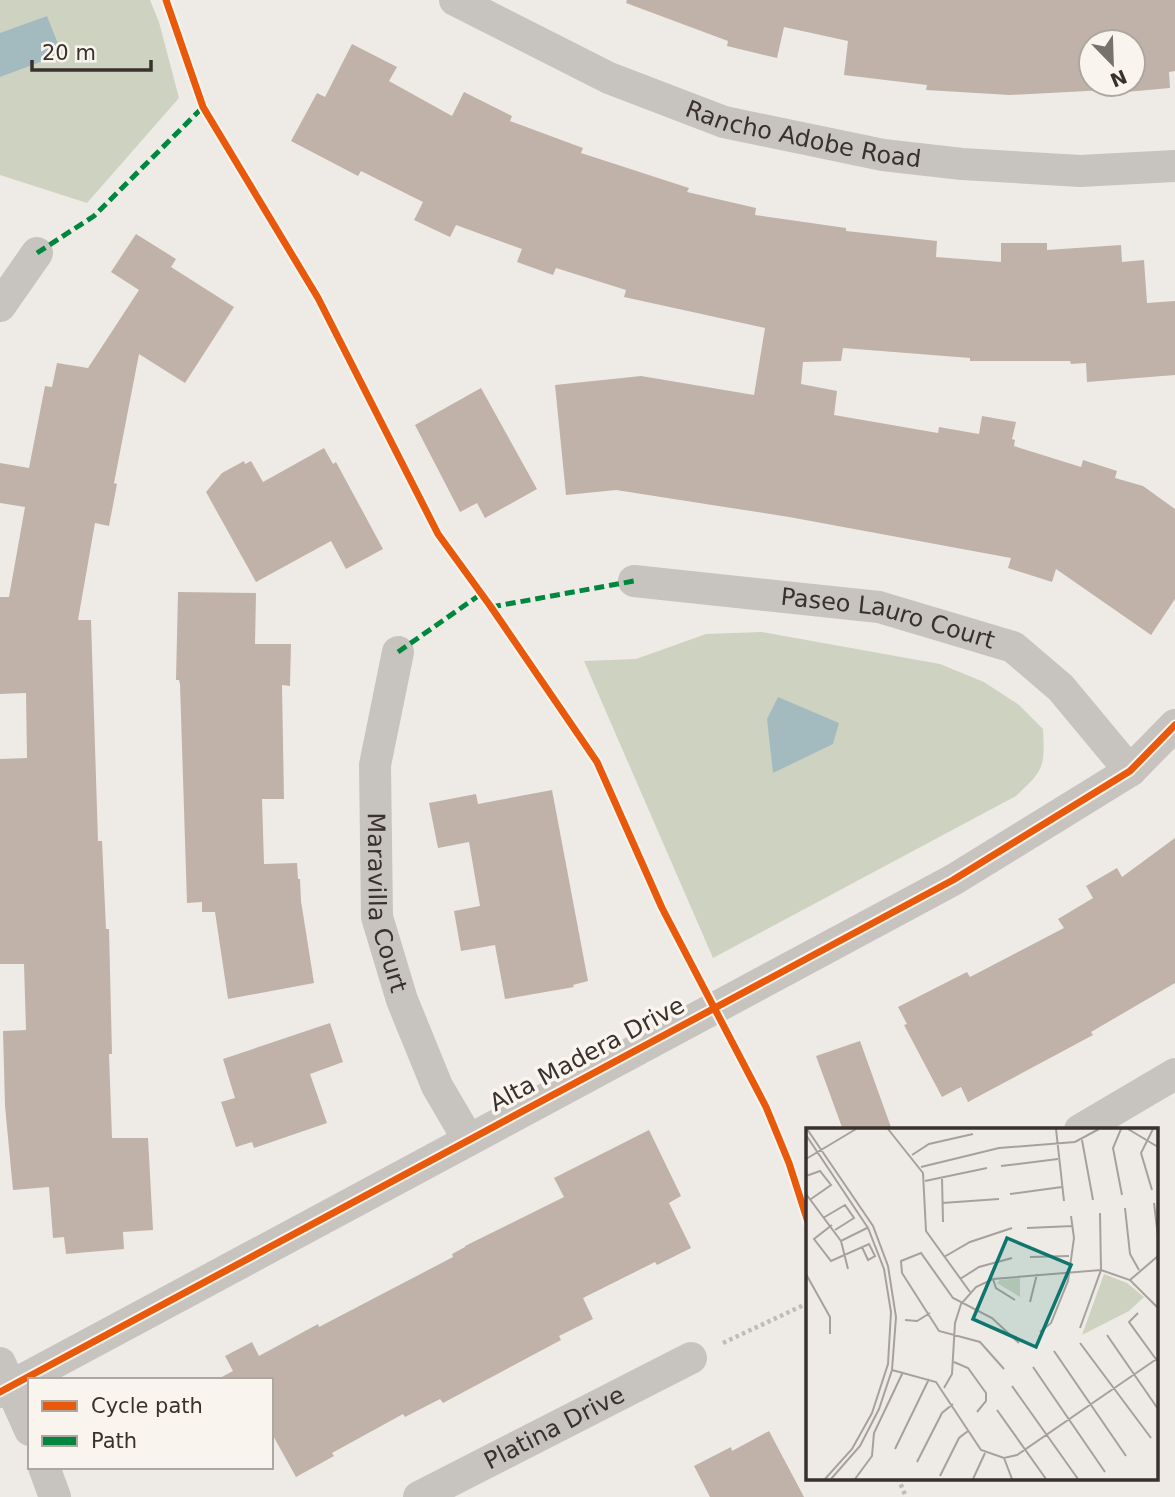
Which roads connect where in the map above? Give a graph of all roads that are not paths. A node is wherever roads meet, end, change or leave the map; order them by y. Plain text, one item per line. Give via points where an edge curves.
1 (455, 0) edge
2 (1175, 166) edge
3 (37, 253) dead end
4 (0, 306) edge
5 (634, 581) dead end
6 (398, 652) dead end
7 (1175, 725) edge
8 (1130, 772) junction
9 (1175, 1074) edge
10 (1082, 1128) edge
11 (468, 1139) junction
12 (691, 1358) road end
13 (4, 1381) edge
14 (28, 1426) edge
15 (45, 1469) edge
16 (55, 1497) edge
17 (419, 1497) edge

1 - 2 street, Rancho Adobe Road via 609,78 724,122 883,155 962,164 1080,171
3 - 4 street
5 - 8 street, Paseo Lauro Court via 879,607 1013,647 1061,688
6 - 11 street, Maravilla Court via 375,765 377,917 402,1000 437,1086
7 - 8 street, Alta Madera Drive
8 - 11 street, Alta Madera Drive via 953,880
9 - 10 street
11 - 13 street, Alta Madera Drive
12 - 17 street, Platina Drive
13 - 14 street
15 - 16 street

